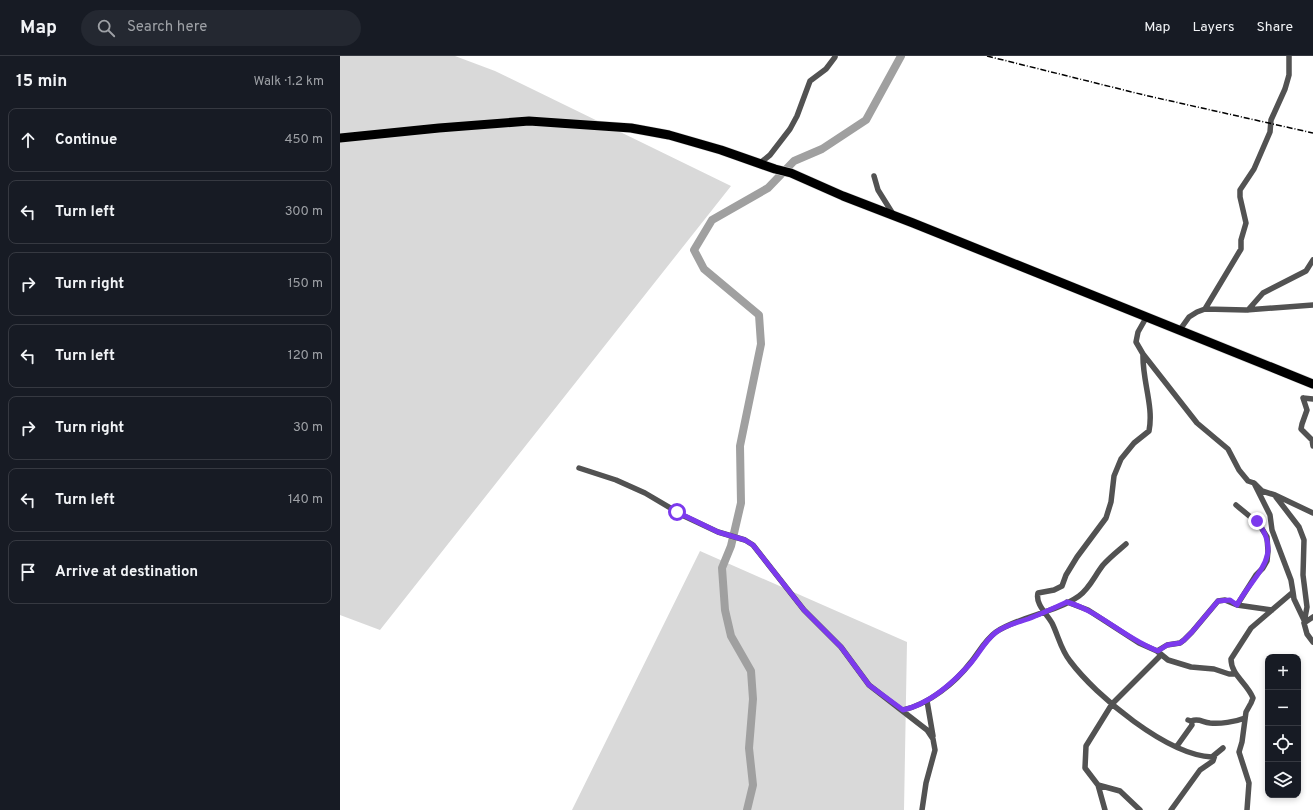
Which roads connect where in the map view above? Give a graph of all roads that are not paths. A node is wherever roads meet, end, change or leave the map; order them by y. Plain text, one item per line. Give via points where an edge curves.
1 (835, 56) edge
2 (1289, 56) edge
3 (340, 138) edge
4 (759, 164) junction
5 (874, 176) dead end
6 (898, 217) junction
7 (1313, 260) edge
8 (1313, 305) edge
9 (1205, 309) junction
10 (1248, 310) junction
11 (1146, 318) junction
12 (1179, 331) junction
13 (1144, 354) junction
14 (1313, 384) edge
15 (1313, 399) edge
16 (1313, 446) edge
17 (579, 468) dead end
18 (1254, 483) junction
19 (1275, 495) junction
20 (1236, 505) dead end
21 (1313, 513) edge
22 (1126, 544) dead end
23 (1293, 592) junction
24 (1067, 602) junction
25 (1237, 605) junction
26 (1272, 610) junction
27 (1045, 612) junction
28 (1313, 617) edge
29 (1304, 621) junction
30 (1313, 642) edge
31 (1159, 653) junction
32 (1235, 674) junction
33 (927, 701) junction
34 (1112, 704) junction
35 (903, 710) junction
36 (1245, 718) junction
37 (933, 739) junction
38 (1177, 746) junction
39 (1223, 748) dead end
40 (1215, 755) junction
41 (1098, 785) junction
42 (922, 810) edge
43 (1105, 810) edge
44 (1140, 810) edge
45 (1171, 810) edge
46 (1247, 810) edge

1 - 4 street via 826,69 810,81 790,129 770,156
2 - 9 street via 1289,75 1271,120 1270,132 1254,169 1240,190 1246,223 1241,249
3 - 4 highway via 529,121 630,128 693,142
4 - 6 highway via 791,173
5 - 6 street via 885,203
6 - 11 highway
7 - 10 street via 1306,270 1263,293
8 - 10 street
9 - 10 street
9 - 12 street via 1189,317
11 - 12 highway
11 - 13 street via 1136,338
12 - 14 highway
13 - 18 street via 1197,423 1228,449 1239,470 1248,481
13 - 27 street via 1142,368 1150,418 1149,431 1121,459 1114,476 1112,498 1106,518 1066,574 1062,586 1037,595
15 - 16 street via 1303,398 1307,410 1301,427 1312,440
17 - 35 street via 616,480 645,493 684,516 753,545 804,610 841,647 869,685
18 - 19 street via 1262,491
18 - 23 street via 1270,515 1272,530
19 - 21 street
19 - 29 street via 1299,527 1304,540 1303,575 1307,607
20 - 25 street via 1259,524 1267,537 1268,551 1263,568
22 - 24 street via 1104,564 1081,595
23 - 26 street
23 - 29 street
24 - 27 street
24 - 31 street via 1088,610
25 - 26 street
25 - 31 street via 1230,600 1218,601 1184,640 1167,645
26 - 32 street via 1251,628 1236,649 1231,659
27 - 33 street via 1010,624 995,633 970,664
27 - 34 street via 1070,662
28 - 29 street
29 - 30 street via 1307,634
31 - 32 street via 1168,660 1191,668 1214,669
31 - 34 street
32 - 36 street via 1253,698
33 - 35 street
33 - 37 street
34 - 38 street via 1143,730
34 - 41 street via 1086,746 1085,768
35 - 37 street via 927,730
36 - 38 street via 1232,722 1209,723 1197,719 1189,720 1192,727
36 - 46 street via 1238,754 1249,783
37 - 42 street via 935,750
38 - 40 street via 1210,757
39 - 40 street
40 - 45 street via 1214,762 1200,770
41 - 43 street
41 - 44 street via 1120,791

